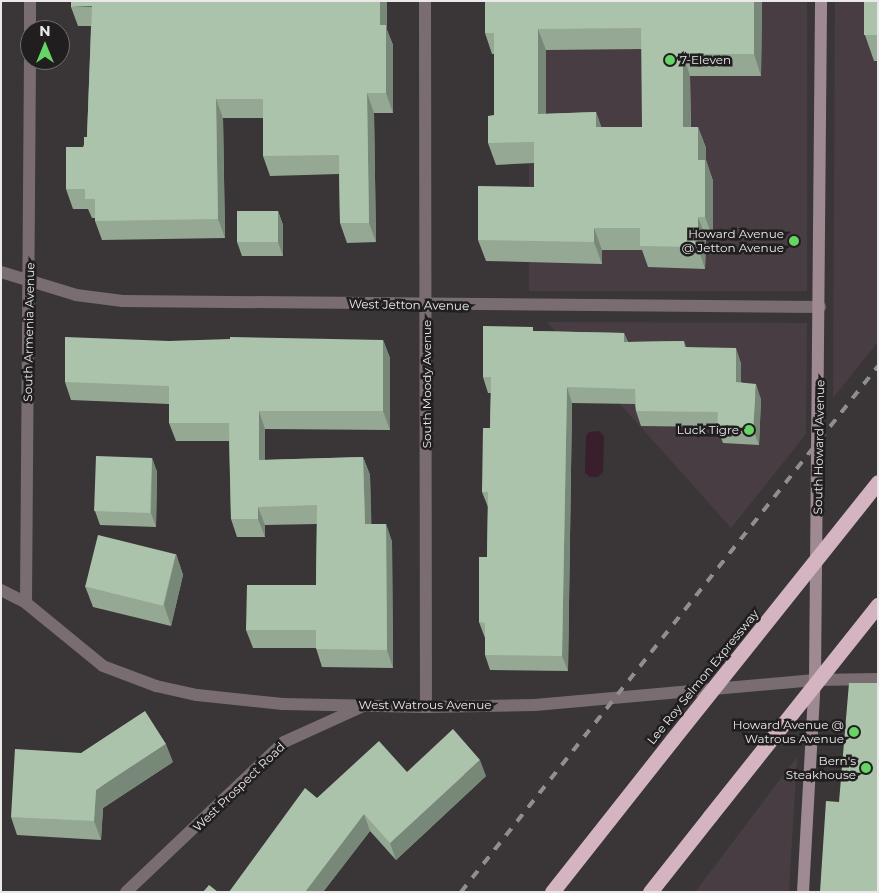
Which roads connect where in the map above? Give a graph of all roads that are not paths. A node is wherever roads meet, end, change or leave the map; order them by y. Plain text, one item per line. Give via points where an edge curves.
1 (30, 1) edge
2 (425, 1) edge
3 (821, 1) edge
4 (30, 20) edge
5 (30, 70) edge
6 (1, 272) edge
7 (29, 281) junction
8 (428, 306) junction
9 (820, 308) junction
10 (878, 482) edge
11 (1, 590) edge
12 (26, 603) junction
13 (878, 605) edge
14 (878, 679) edge
15 (815, 680) junction
16 (365, 705) junction
17 (426, 707) junction
18 (126, 892) edge
19 (552, 892) edge
20 (650, 892) edge
21 (803, 892) edge

1 - 4 street
2 - 8 street, South Moody Avenue
3 - 9 main road, South Howard Avenue
5 - 7 street, South Armenia Avenue
6 - 7 street, West Jetton Avenue
7 - 8 street, West Jetton Avenue via 76,295 123,301
7 - 12 street, South Armenia Avenue
8 - 9 street, West Jetton Avenue
8 - 17 street, South Moody Avenue
9 - 15 main road, South Howard Avenue
10 - 19 highway, Lee Roy Selmon Expressway, bridge
11 - 12 street, West Watrous Avenue
12 - 16 street, West Watrous Avenue via 103,666 156,686 197,695 283,704
13 - 20 highway, bridge
14 - 15 street, West Watrous Avenue
15 - 17 street, West Watrous Avenue via 536,705
15 - 21 main road, South Howard Avenue
16 - 17 street, West Watrous Avenue
16 - 18 street, West Prospect Road via 284,742

